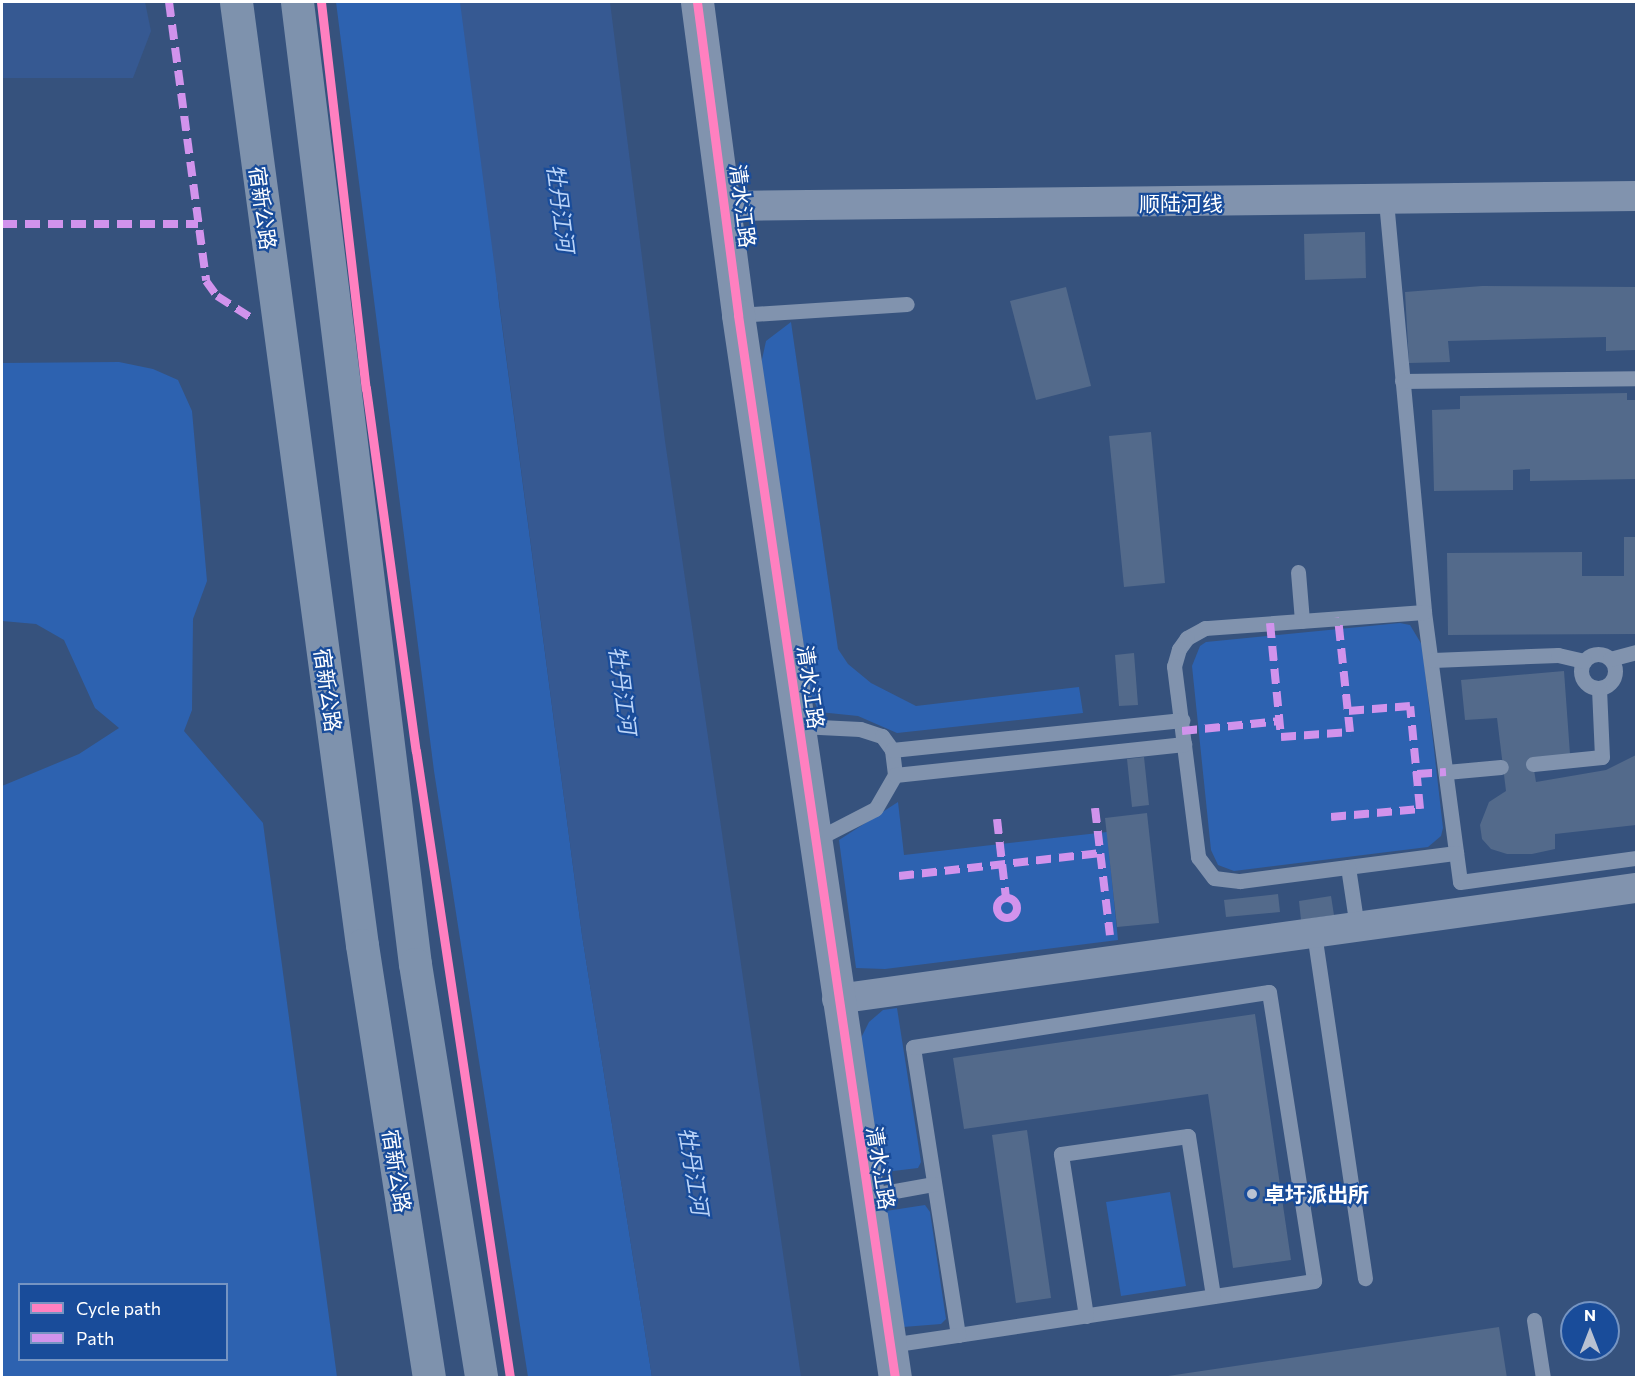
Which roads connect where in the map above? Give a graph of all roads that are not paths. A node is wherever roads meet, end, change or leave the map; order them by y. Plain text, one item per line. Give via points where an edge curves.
1 (236, 2) edge
2 (297, 2) edge
3 (697, 2) edge
4 (1636, 196) edge
5 (1386, 201) junction
6 (724, 206) junction
7 (907, 304) dead end
8 (738, 315) junction
9 (1636, 378) edge
10 (1402, 381) junction
11 (1298, 573) dead end
12 (1424, 612) junction
13 (1302, 621) junction
14 (1636, 652) edge
15 (1610, 659) junction
16 (1433, 660) junction
17 (1584, 661) junction
18 (1599, 688) junction
19 (1182, 720) junction
20 (799, 726) junction
21 (1185, 744) junction
22 (892, 750) junction
23 (1533, 764) dead end
24 (1502, 767) dead end
25 (1446, 772) junction
26 (895, 776) junction
27 (815, 840) junction
28 (1456, 853) junction
29 (1636, 858) edge
30 (1348, 867) junction
31 (1636, 888) edge
32 (1357, 927) junction
33 (1314, 933) junction
34 (837, 999) junction
35 (934, 1184) junction
36 (867, 1196) junction
37 (1365, 1278) dead end
38 (1213, 1296) junction
39 (1086, 1316) junction
40 (1534, 1320) dead end
41 (958, 1335) junction
42 (890, 1345) junction
43 (429, 1377) edge
44 (481, 1377) edge
45 (895, 1377) edge
46 (1543, 1377) edge

1 - 43 highway, 宿新公路 via 362,945
2 - 44 highway via 415,964
3 - 6 street, 清水江路
4 - 5 street, 顺陆河线
5 - 6 street, 顺陆河线
5 - 10 lane
6 - 8 street, 清水江路
7 - 8 lane
8 - 20 street, 清水江路
9 - 10 lane
10 - 12 lane
11 - 13 lane
12 - 13 lane
12 - 16 lane
13 - 19 lane via 1205,628 1187,638 1174,666
14 - 15 lane
15 - 17 lane via 1596,654
15 - 18 lane via 1615,674 1609,684
16 - 17 lane via 1558,655
16 - 25 lane
17 - 18 lane via 1581,677 1588,685
18 - 23 lane via 1602,757
19 - 21 lane
19 - 22 lane
20 - 22 lane via 860,729 882,736
20 - 27 street, 清水江路
21 - 26 lane
21 - 30 lane via 1198,857 1214,878 1240,881
22 - 26 lane
24 - 25 lane
25 - 28 lane
26 - 27 lane via 874,809
27 - 34 street, 清水江路
28 - 29 lane via 1460,882
28 - 30 lane
30 - 32 lane
31 - 32 street
32 - 33 street
33 - 34 street
33 - 37 lane
34 - 36 street, 清水江路
35 - 36 lane
35 - 38 lane via 913,1047 1269,992 1314,1281
35 - 41 lane
36 - 42 street, 清水江路
38 - 39 lane
38 - 39 lane via 1188,1136 1061,1154
39 - 41 lane
40 - 46 lane
41 - 42 lane
42 - 45 street, 清水江路

